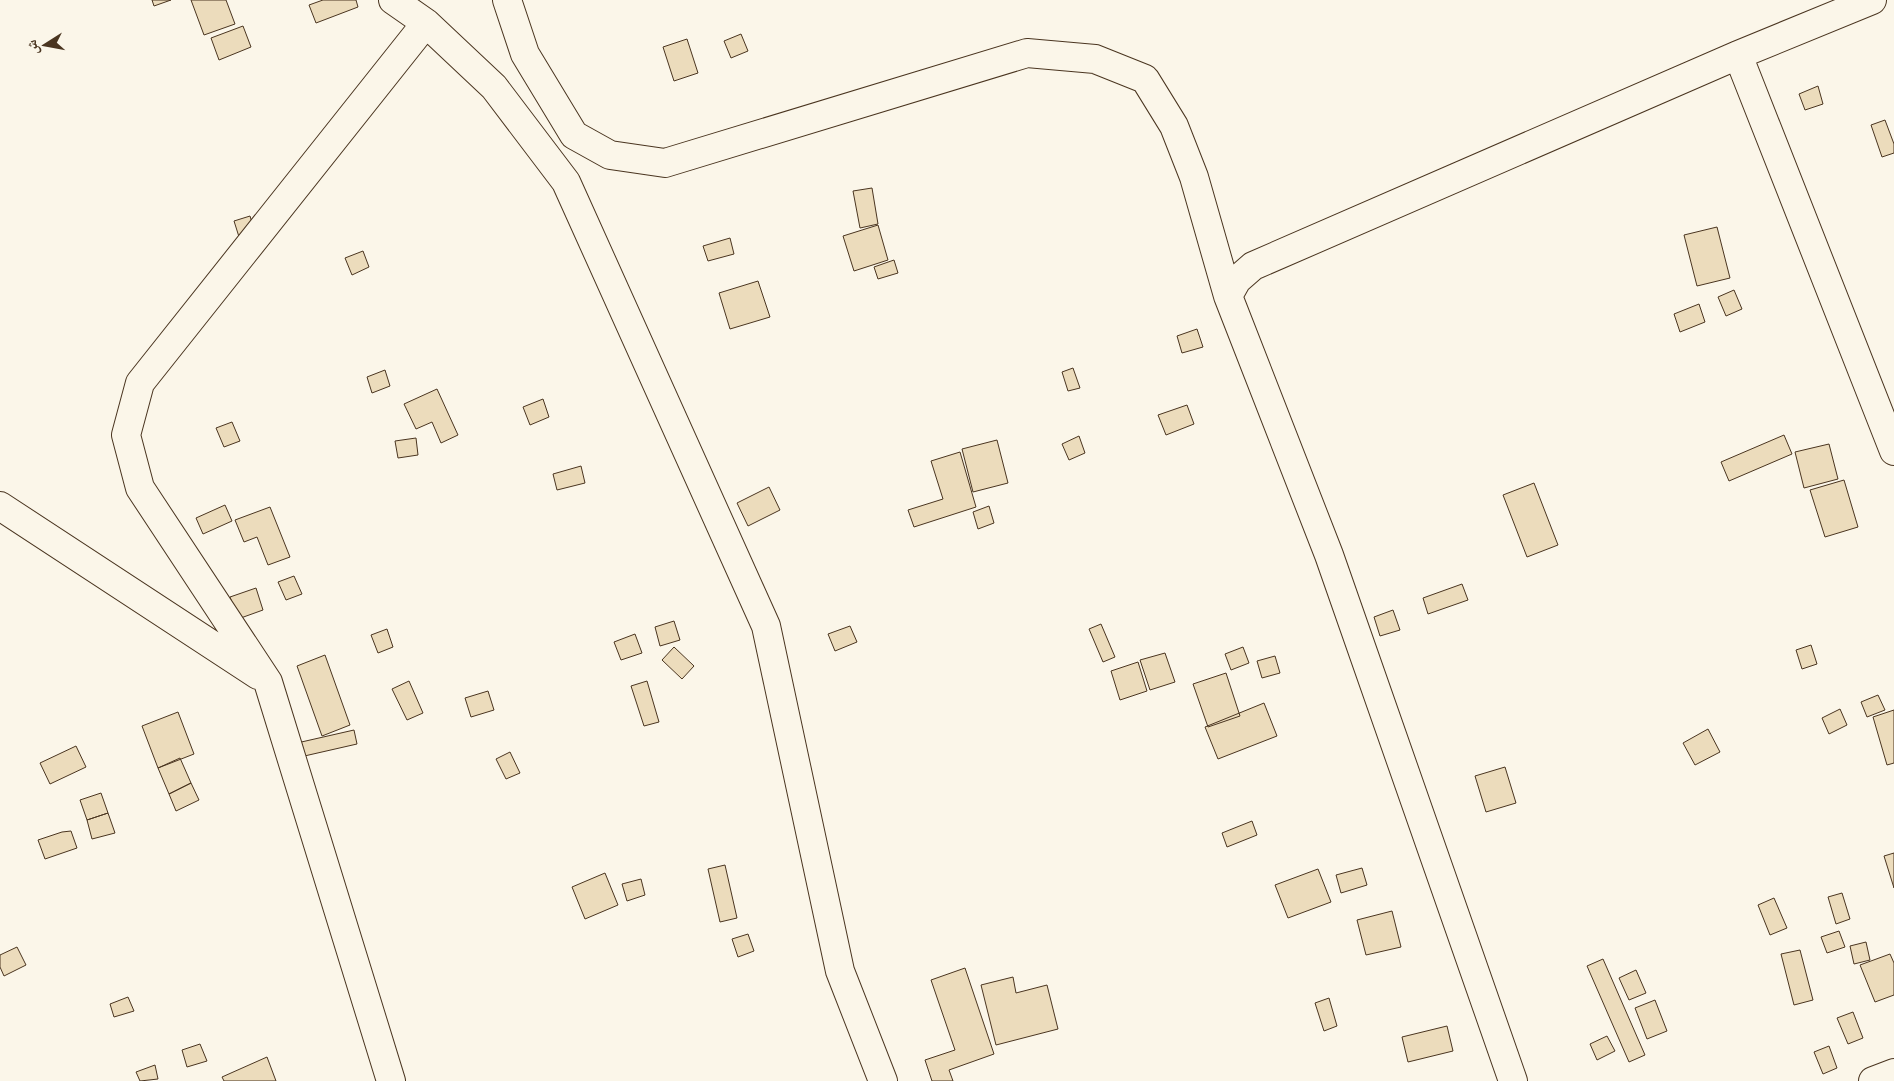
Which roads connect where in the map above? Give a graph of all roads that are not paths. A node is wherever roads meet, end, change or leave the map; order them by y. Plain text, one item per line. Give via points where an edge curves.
1 (393, 0) edge
2 (507, 0) edge
3 (1872, 0) edge
4 (426, 23) junction
5 (1738, 55) junction
6 (1228, 296) junction
7 (1894, 451) edge
8 (0, 506) edge
9 (268, 682) junction
10 (1894, 1073) edge
11 (391, 1081) edge
12 (883, 1081) edge
13 (1513, 1081) edge
14 (1873, 1081) edge

1 - 4 street
2 - 6 street via 525,54 574,135 610,155 665,163 1026,53 1095,59 1145,79 1174,126 1194,177
3 - 5 street
4 - 9 street via 140,383 126,435 140,488
4 - 12 street via 494,87 566,182 766,626 840,971
5 - 6 street via 1253,266 1237,280
5 - 7 street
6 - 13 street via 1329,555
8 - 9 street
9 - 11 street
10 - 14 street

